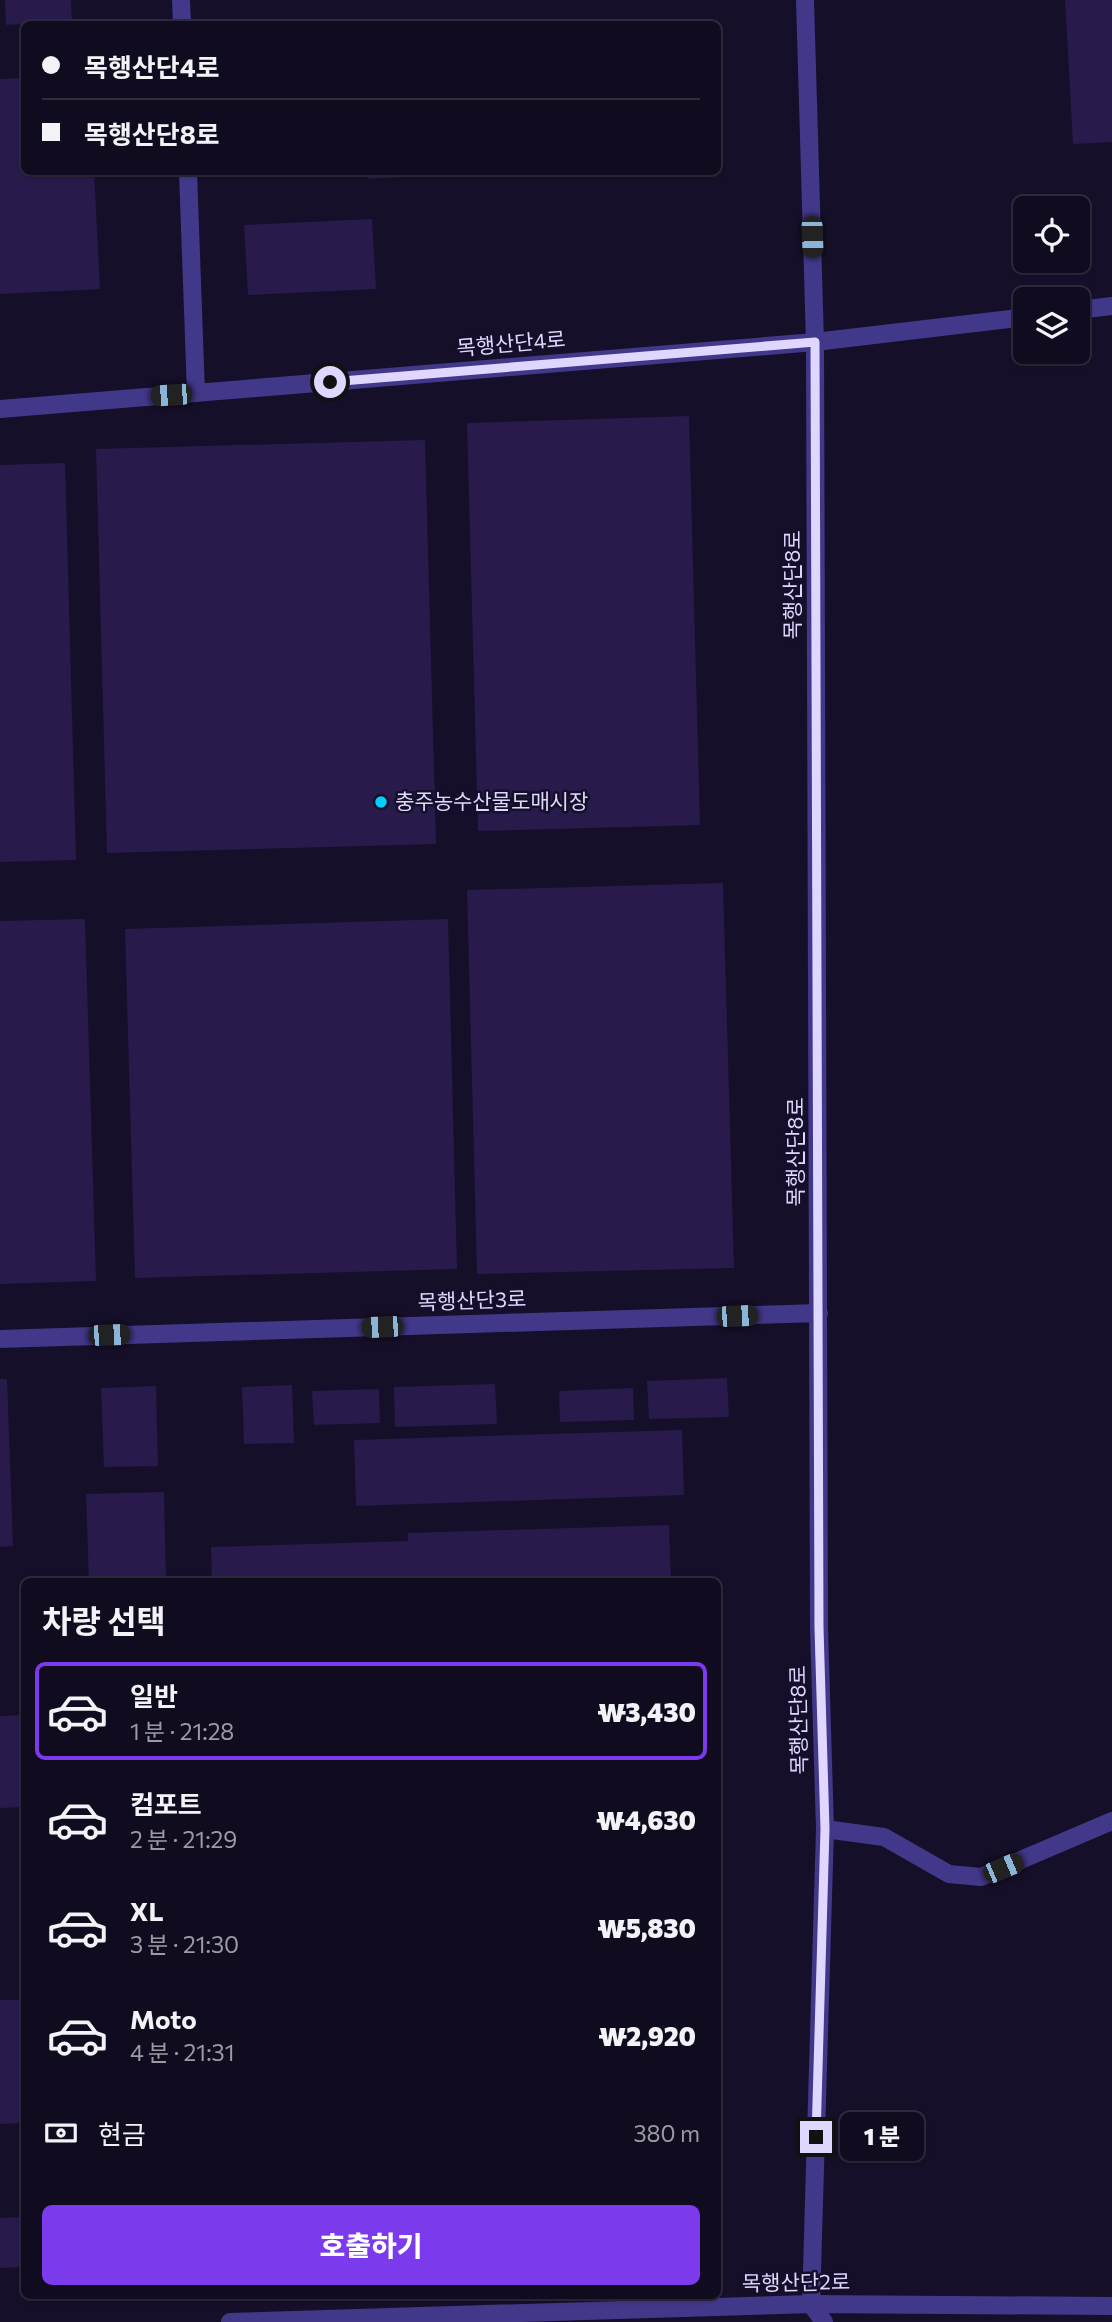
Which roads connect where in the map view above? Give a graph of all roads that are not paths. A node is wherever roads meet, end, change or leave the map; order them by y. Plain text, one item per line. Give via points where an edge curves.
1 (181, 0) edge
2 (805, 0) edge
3 (182, 21) edge
4 (188, 175) edge
5 (1112, 306) edge
6 (1090, 309) edge
7 (1013, 319) edge
8 (815, 342) junction
9 (196, 393) junction
10 (0, 409) edge
11 (819, 1314) junction
12 (0, 1339) edge
13 (1112, 1821) edge
14 (825, 1829) junction
15 (811, 2304) junction
16 (1112, 2306) edge
17 (230, 2322) edge
18 (824, 2322) edge

1 - 3 street
2 - 8 street, 목행산단8로
4 - 9 street
5 - 6 street
7 - 8 street, 목행산단4로
8 - 9 street, 목행산단4로
8 - 11 street, 목행산단8로
9 - 10 street, 목행산단4로
11 - 12 street, 목행산단3로
11 - 14 street, 목행산단8로 via 819,1628
13 - 14 street via 981,1877 949,1874 884,1837
14 - 15 street, 목행산단8로
15 - 16 street, 목행산단2로
15 - 17 street, 목행산단2로
15 - 18 street

